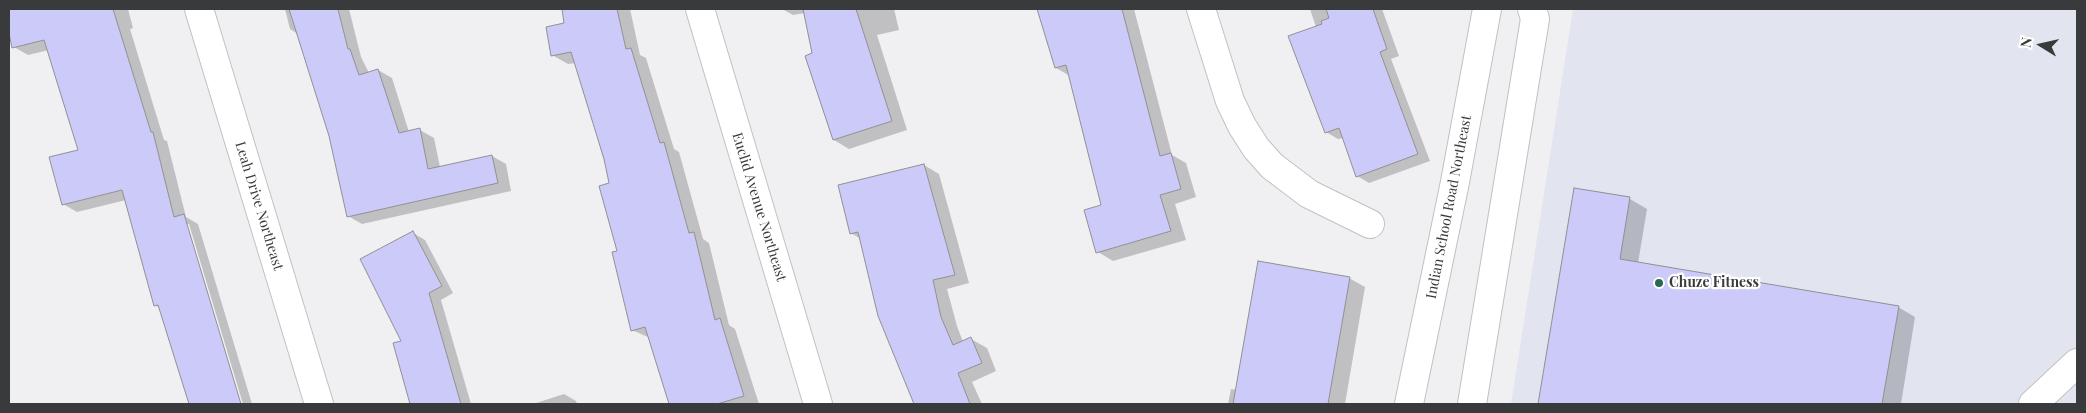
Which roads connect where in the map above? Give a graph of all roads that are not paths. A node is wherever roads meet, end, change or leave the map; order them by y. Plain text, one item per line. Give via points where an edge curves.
1 (199, 9) edge
2 (700, 9) edge
3 (1201, 9) edge
4 (1487, 9) edge
5 (1532, 9) edge
6 (1370, 224) dead end
7 (2077, 363) edge
8 (319, 404) edge
9 (818, 404) edge
10 (1409, 404) edge
11 (1472, 404) edge
12 (2033, 404) edge

1 - 8 street, Leah Drive Northeast
2 - 9 street, Euclid Avenue Northeast
3 - 6 street via 1230,101 1256,148 1272,166 1309,194
4 - 10 street, Indian School Road Northeast
5 - 11 street via 1535,19
7 - 12 street

